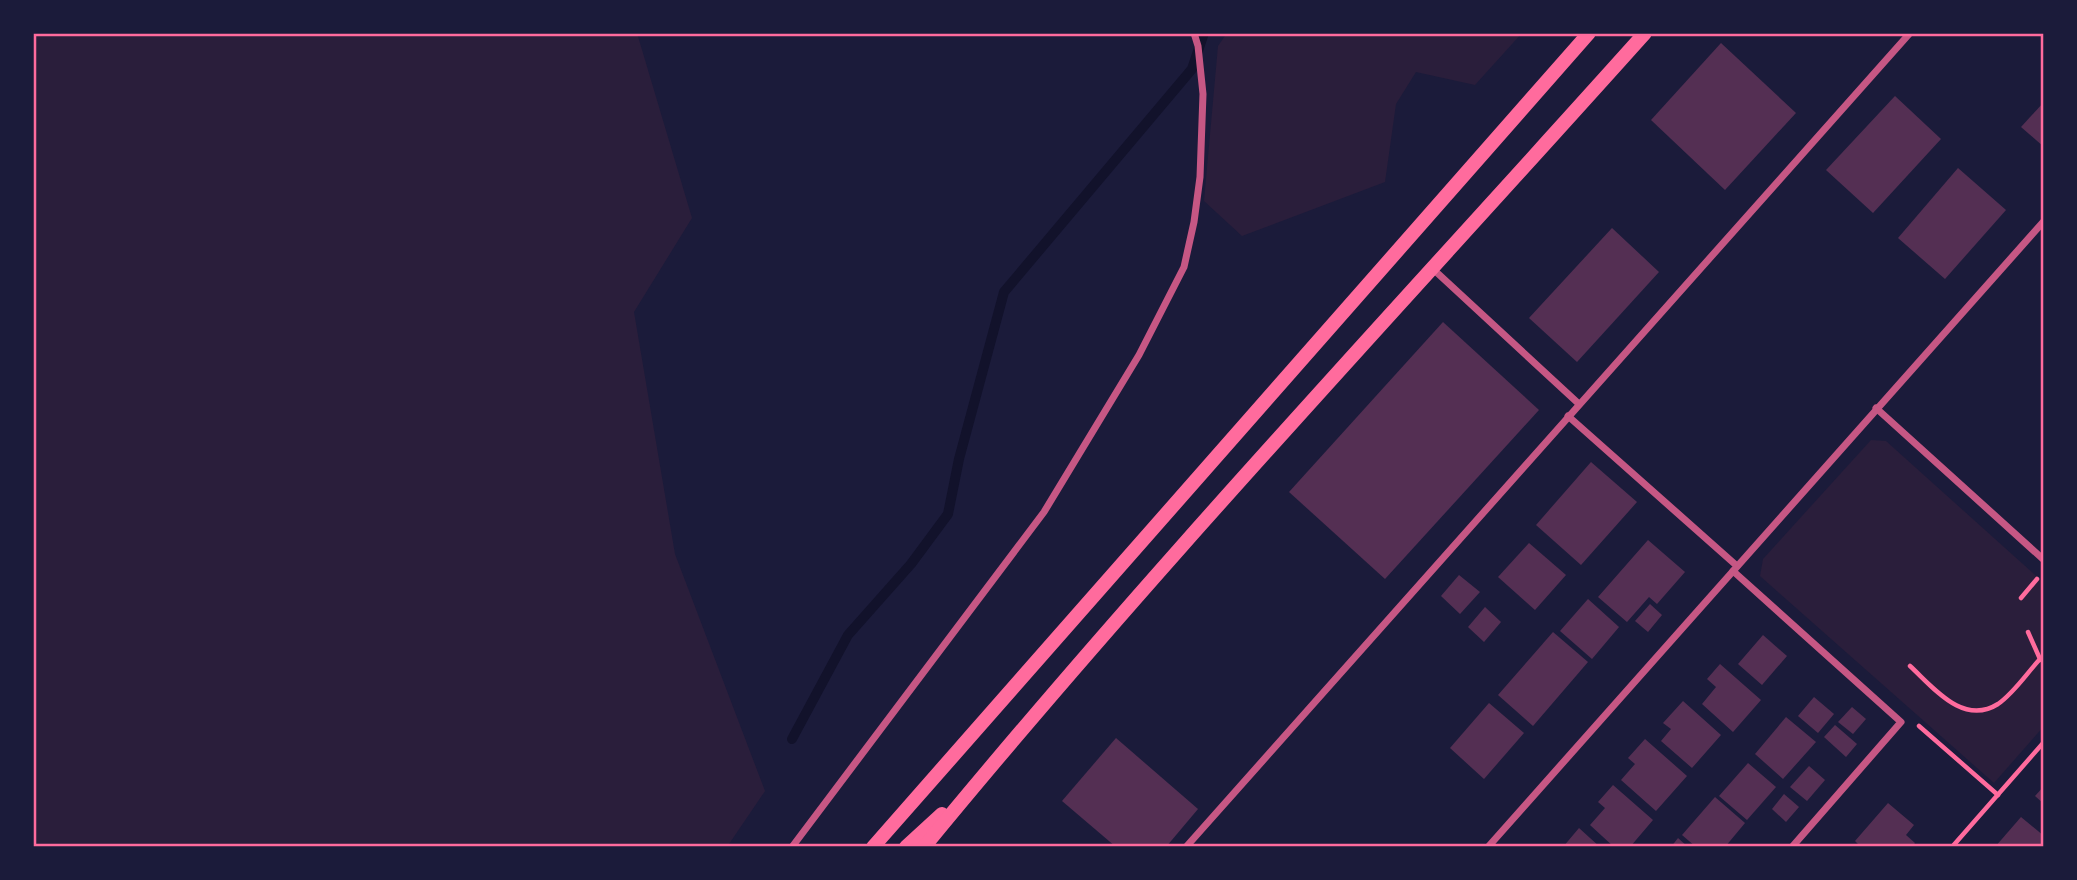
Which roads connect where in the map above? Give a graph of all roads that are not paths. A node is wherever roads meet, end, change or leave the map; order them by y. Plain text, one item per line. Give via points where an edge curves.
1 (1194, 33) edge
2 (1589, 33) edge
3 (1645, 33) edge
4 (1910, 33) edge
5 (2044, 221) edge
6 (1433, 269) junction
7 (1579, 404) junction
8 (1876, 408) junction
9 (1568, 416) junction
10 (2044, 560) edge
11 (1735, 568) junction
12 (974, 785) junction
13 (792, 847) edge
14 (873, 847) edge
15 (906, 847) edge
16 (924, 847) edge
17 (1186, 847) edge
18 (1488, 847) edge
19 (1792, 847) edge

1 - 13 street via 1203,94 1200,177 1184,267 1139,355 1044,512
2 - 14 main road
3 - 6 main road
4 - 7 street
5 - 8 street
6 - 7 street
6 - 12 main road
7 - 9 street
8 - 10 street
8 - 11 street
9 - 11 street
9 - 17 street
11 - 18 street
11 - 19 street via 1901,722
12 - 15 main road
12 - 16 main road

